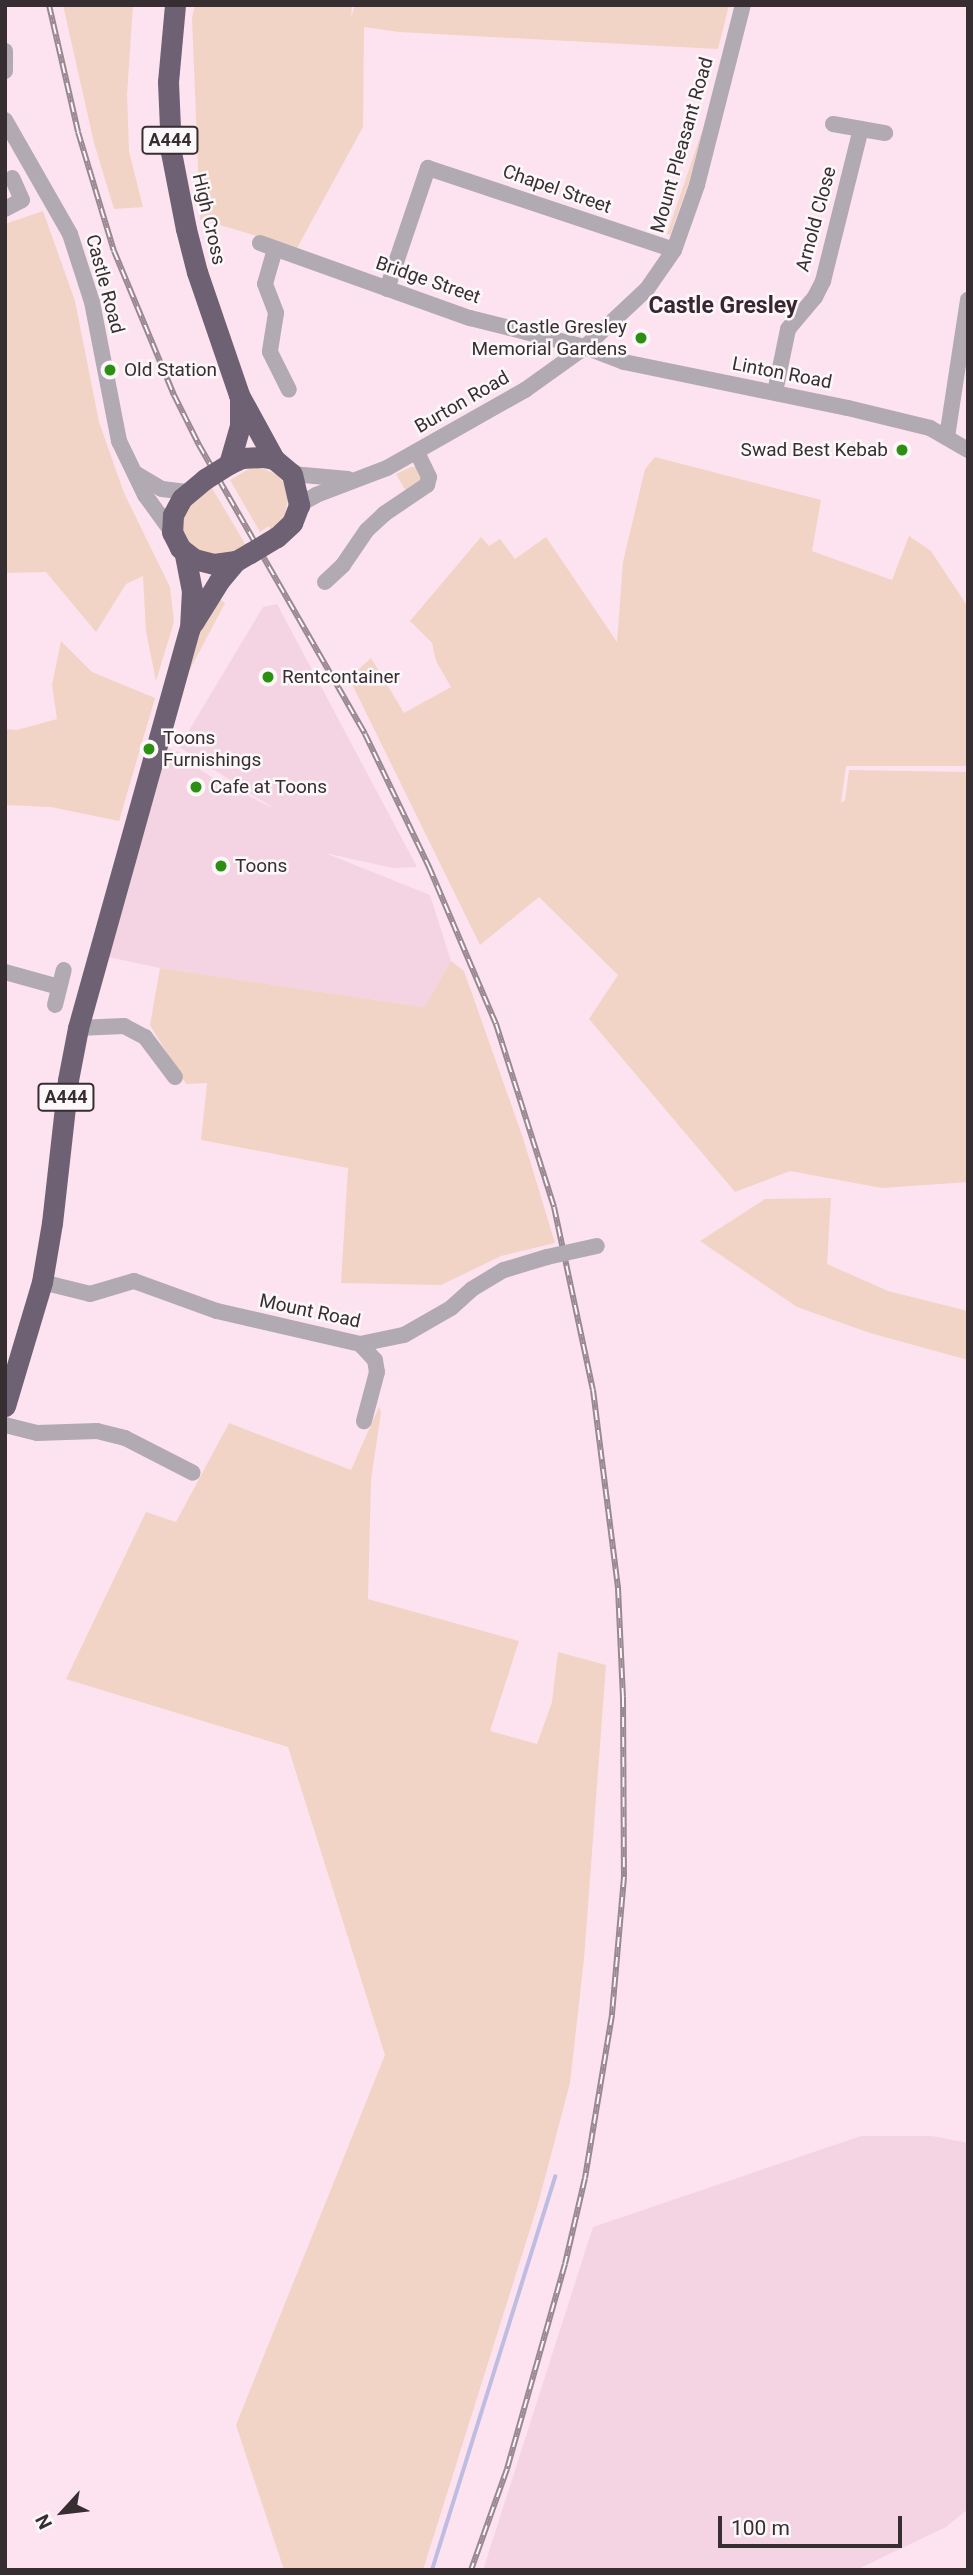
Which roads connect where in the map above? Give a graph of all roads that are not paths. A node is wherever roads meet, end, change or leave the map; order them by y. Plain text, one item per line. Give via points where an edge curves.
1 (175, 5) edge
2 (743, 5) edge
3 (5, 51) edge
4 (5, 71) edge
5 (5, 120) edge
6 (833, 124) dead end
7 (861, 129) junction
8 (885, 133) dead end
9 (12, 178) dead end
10 (5, 209) edge
11 (674, 250) junction
12 (387, 289) junction
13 (968, 300) edge
14 (585, 346) junction
15 (289, 390) dead end
16 (775, 392) junction
17 (239, 395) junction
18 (947, 437) junction
19 (968, 450) edge
20 (417, 452) junction
21 (274, 459) junction
22 (229, 464) junction
23 (133, 472) junction
24 (292, 474) junction
25 (352, 480) junction
26 (187, 492) junction
27 (299, 505) junction
28 (172, 532) junction
29 (185, 554) junction
30 (243, 557) junction
31 (325, 582) dead end
32 (190, 628) junction
33 (64, 970) dead end
34 (5, 971) edge
35 (59, 987) junction
36 (55, 1005) dead end
37 (78, 1028) junction
38 (175, 1077) dead end
39 (597, 1246) dead end
40 (42, 1282) junction
41 (360, 1345) junction
42 (5, 1406) edge
43 (364, 1421) dead end
44 (5, 1426) edge
45 (193, 1473) dead end

1 - 17 highway, High Cross / A444 via 168,82 171,152 197,272
2 - 11 street, Mount Pleasant Road via 697,185
3 - 4 street
5 - 23 street, Castle Road via 56,204 82,265 114,421
6 - 7 street
7 - 8 street
7 - 16 street, Arnold Close via 822,281 788,330
9 - 10 street via 22,200
11 - 12 street, Chapel Street via 428,168
11 - 14 street, Mount Pleasant Road via 647,289
12 - 14 street, Bridge Street via 470,318
12 - 15 street, Bridge Street via 268,246 265,284 276,313 270,352
13 - 18 street
14 - 16 street, Linton Road via 615,360
14 - 20 street, Burton Road via 525,390
16 - 18 street, Linton Road via 906,422
17 - 21 highway, High Cross / A444
17 - 22 highway, High Cross / A444 via 240,426
18 - 19 street, Linton Road
20 - 25 street, Burton Road
20 - 31 street via 429,477 427,485 367,530
21 - 22 highway via 251,457
21 - 24 highway, A444
22 - 26 highway, bridge
23 - 26 street via 162,489
23 - 28 street, Castle Road
24 - 25 street, Burton Road
24 - 27 highway
25 - 27 street, Burton Road
26 - 28 highway via 173,515
27 - 30 highway, A444, bridge via 292,523
28 - 29 highway, A444
29 - 30 highway, A444 via 201,562
29 - 32 highway, A444 via 192,591
30 - 32 highway, A444 via 219,581
32 - 37 highway, A444
33 - 35 street
34 - 35 street
35 - 36 street
37 - 38 street via 124,1026 135,1031 145,1037
37 - 40 highway, A444
39 - 41 street, Mount Road, bridge via 504,1270 472,1289 452,1308 404,1335
40 - 41 street, Mount Road via 90,1294 134,1282 218,1311
40 - 42 highway, A444
41 - 43 street via 375,1360 377,1372
44 - 45 street via 37,1433 97,1431 125,1438

